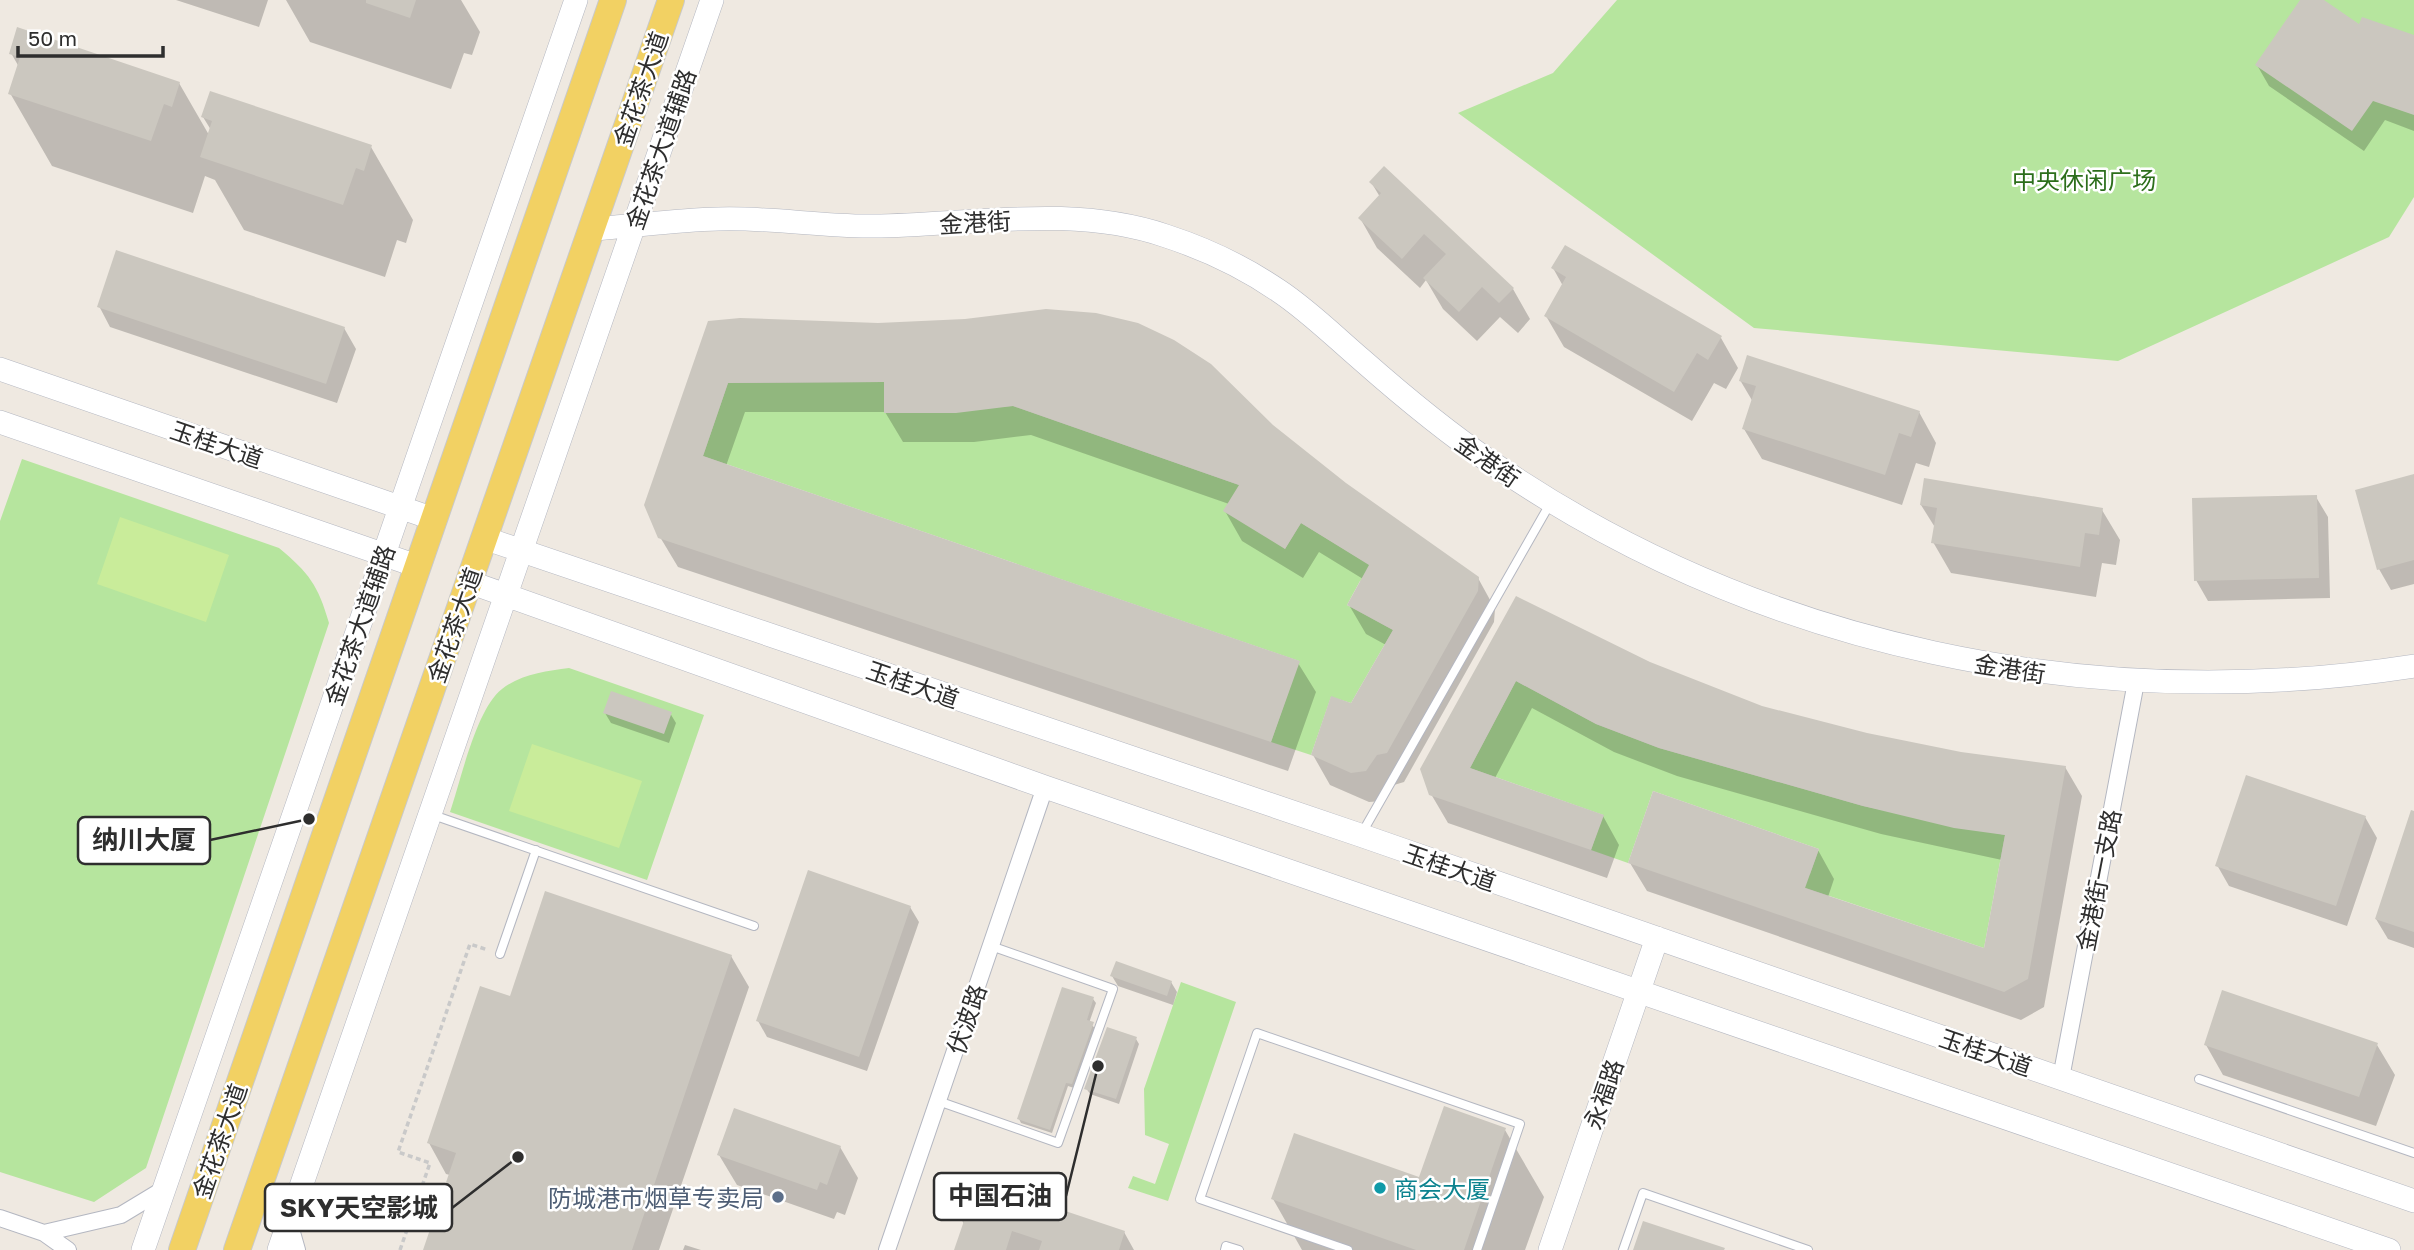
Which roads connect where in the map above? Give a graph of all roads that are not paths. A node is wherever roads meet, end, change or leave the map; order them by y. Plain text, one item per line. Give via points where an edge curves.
1 (576, 0) edge
2 (613, 0) edge
3 (671, 0) edge
4 (712, 0) edge
5 (633, 226) junction
6 (592, 229) junction
7 (0, 369) edge
8 (0, 422) edge
9 (1551, 502) junction
10 (400, 508) junction
11 (433, 519) junction
12 (484, 538) junction
13 (521, 550) junction
14 (384, 554) junction
15 (418, 566) junction
16 (469, 582) junction
17 (505, 595) junction
18 (2414, 666) edge
19 (2136, 682) junction
20 (1045, 787) junction
21 (430, 814) junction
22 (1360, 835) junction
23 (536, 850) junction
24 (754, 926) dead end
25 (1657, 938) junction
26 (991, 946) junction
27 (499, 954) road end
28 (1639, 992) junction
29 (2061, 1078) junction
30 (2199, 1079) dead end
31 (938, 1101) junction
32 (2414, 1153) edge
33 (164, 1189) junction
34 (2414, 1201) edge
35 (0, 1218) edge
36 (289, 1221) junction
37 (44, 1233) junction
38 (68, 1250) edge
39 (143, 1250) edge
40 (181, 1250) edge
41 (237, 1250) edge
42 (279, 1250) edge
43 (297, 1250) edge
44 (887, 1250) edge
45 (1225, 1250) edge
46 (1239, 1250) edge
47 (1349, 1250) edge
48 (1476, 1250) edge
49 (1550, 1250) edge
50 (1623, 1250) edge
51 (1808, 1250) edge
52 (2389, 1250) edge

1 - 10 main road, 金花茶大道辅路
2 - 11 main road, 金花茶大道
3 - 6 main road, 金花茶大道
4 - 5 main road, 金花茶大道辅路
5 - 6 main road, 金港街
5 - 9 main road, 金港街 via 721,219 875,226 1054,218 1108,222 1161,234 1220,256 1281,292 1418,408
5 - 13 main road, 金花茶大道辅路
6 - 12 main road, 金花茶大道
7 - 10 main road, 玉桂大道
8 - 14 main road, 玉桂大道
9 - 19 main road, 金港街 via 1686,572 1792,615 1860,636 1977,663
9 - 22 lane
10 - 11 main road, 玉桂大道
10 - 14 main road, 金花茶大道辅路
11 - 15 main road, 金花茶大道
12 - 13 main road, 玉桂大道
12 - 16 main road, 金花茶大道
13 - 17 main road, 金花茶大道辅路
13 - 22 main road, 玉桂大道
14 - 15 main road, 玉桂大道
14 - 33 main road, 金花茶大道辅路
15 - 40 main road, 金花茶大道
16 - 17 main road
16 - 41 main road, 金花茶大道
17 - 20 main road
17 - 21 main road, 金花茶大道辅路
18 - 19 main road, 金港街 via 2288,681
19 - 29 street, 金港街一支路
20 - 26 street, 伏波路
20 - 28 main road
21 - 23 lane
21 - 36 main road, 金花茶大道辅路
22 - 25 main road, 玉桂大道
23 - 24 lane
23 - 27 lane
25 - 28 main road, 永福路
25 - 29 main road, 玉桂大道
26 - 31 street, 伏波路
26 - 31 lane via 1113,989 1058,1143
28 - 49 main road, 永福路
28 - 52 main road
29 - 34 main road, 玉桂大道
30 - 32 lane
31 - 44 street, 伏波路
33 - 37 street via 121,1215
33 - 39 main road, 金花茶大道辅路
35 - 37 street
36 - 42 main road, 金花茶大道辅路
36 - 43 street
37 - 38 street
45 - 46 lane via 1226,1246
47 - 48 lane via 1200,1199 1257,1033 1520,1124
50 - 51 lane via 1643,1193

